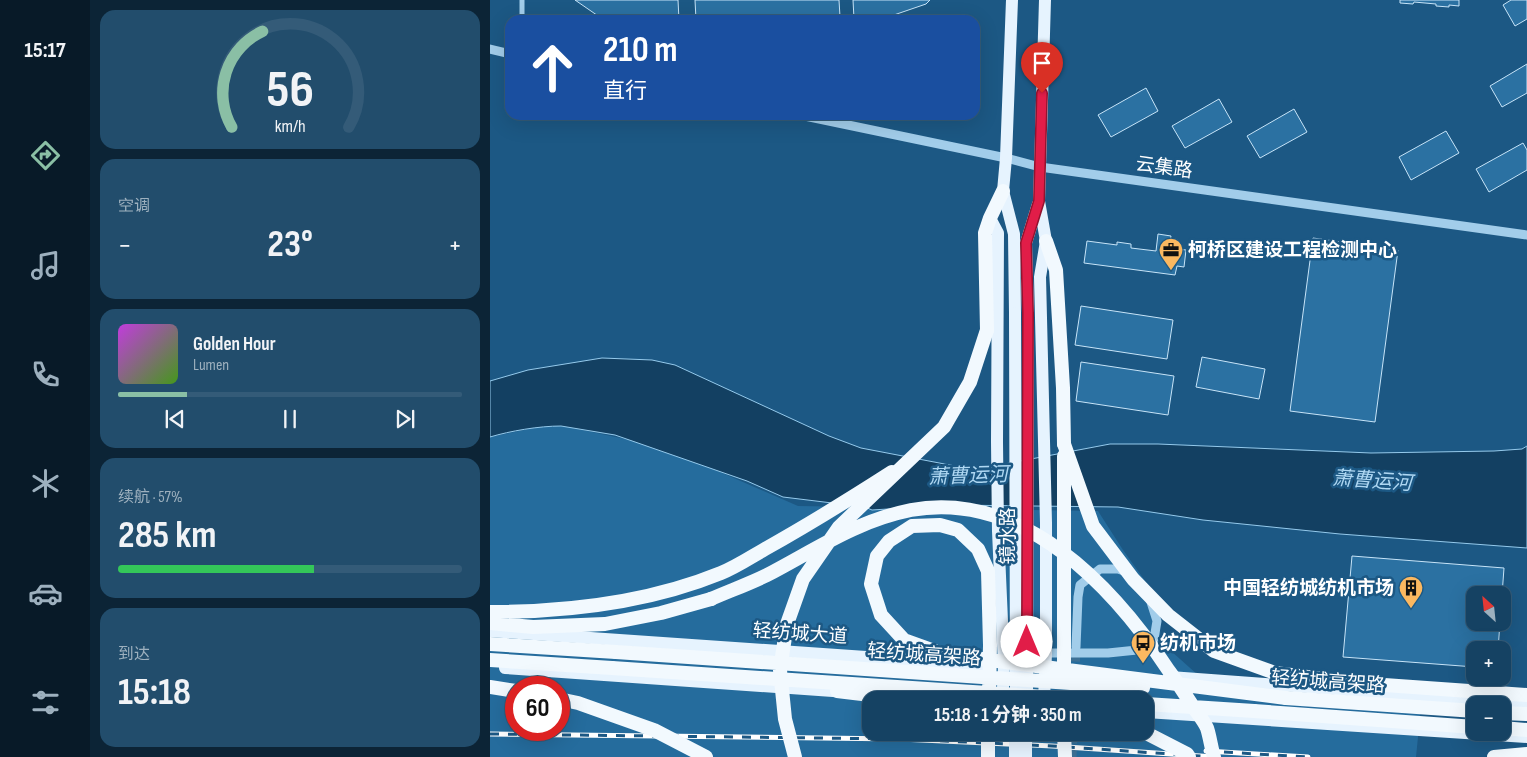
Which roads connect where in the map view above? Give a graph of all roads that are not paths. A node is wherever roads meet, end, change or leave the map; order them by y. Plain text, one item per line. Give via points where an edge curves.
1 (522, 0) edge
2 (1012, 0) edge
3 (1045, 0) edge
4 (522, 15) edge
5 (490, 49) edge
6 (505, 53) edge
7 (824, 120) edge
8 (1006, 158) junction
9 (1040, 168) junction
10 (1003, 191) junction
11 (1039, 201) junction
12 (990, 218) junction
13 (1527, 235) edge
14 (1046, 241) junction
15 (1021, 313) junction
16 (1064, 444) junction
17 (903, 465) junction
18 (490, 612) edge
19 (490, 623) edge
20 (490, 631) edge
21 (490, 644) edge
22 (1070, 650) junction
23 (1046, 653) junction
24 (490, 660) edge
25 (989, 660) edge
26 (989, 660) edge
27 (989, 660) edge
28 (989, 660) edge
29 (1004, 666) junction
30 (490, 667) edge
31 (1046, 668) junction
32 (675, 672) junction
33 (490, 687) edge
34 (505, 689) edge
35 (957, 691) edge
36 (989, 691) edge
37 (1003, 691) edge
38 (1015, 691) edge
39 (1027, 691) edge
40 (1045, 691) edge
41 (1065, 691) edge
42 (862, 693) edge
43 (862, 694) edge
44 (1527, 695) edge
45 (1286, 698) junction
46 (570, 701) edge
47 (1527, 703) edge
48 (1154, 705) edge
49 (1466, 710) edge
50 (1154, 713) edge
51 (1511, 713) edge
52 (1527, 714) edge
53 (1466, 725) edge
54 (1511, 729) edge
55 (1527, 730) edge
56 (1154, 736) edge
57 (1527, 737) edge
58 (988, 741) edge
59 (1015, 741) edge
60 (1026, 741) edge
61 (1064, 741) edge
62 (1527, 754) edge
63 (706, 757) edge
64 (795, 757) edge
65 (988, 757) edge
66 (1015, 757) edge
67 (1026, 757) edge
68 (1065, 757) edge
69 (1189, 757) edge
70 (1214, 757) edge
71 (1494, 757) edge
72 (1517, 757) edge

1 - 4 street
2 - 8 main road
3 - 9 main road
5 - 6 street
7 - 8 street, 云集路
8 - 9 street, 云集路
8 - 10 main road
9 - 11 main road
9 - 13 street, 云集路
10 - 12 highway
10 - 15 main road via 1014,234
11 - 14 main road
11 - 15 main road via 1026,243
12 - 17 highway, bridge via 985,233 987,330 970,382 944,427
12 - 29 main road via 998,233 998,531
14 - 16 highway via 1056,270
14 - 23 main road via 1040,277
15 - 38 main road, bridge
15 - 39 main road, 镜水路, bridge
16 - 22 highway, bridge
16 - 44 highway, bridge via 1093,526 1133,579 1168,616 1214,651 1275,673 1356,683
17 - 18 highway, bridge via 797,531 723,572 673,590 594,606
17 - 64 highway, bridge via 839,527 803,579 787,624 780,670 785,719
19 - 70 highway, bridge via 533,627 604,624 660,613 711,599 766,576 870,521 912,510 958,508 994,515 1032,532 1073,559 1115,601 1152,645 1206,726
20 - 29 main road, 轻纺城大道
21 - 45 highway, 轻纺城高架路, bridge
22 - 22 street via 1080,585 1100,569 1118,569 1135,574 1151,600 1157,621 1154,639 1137,650 1108,653
22 - 23 street
22 - 41 highway, bridge
23 - 31 main road
24 - 32 highway, 轻纺城高架路, bridge
25 - 45 highway, bridge
26 - 27 highway, bridge via 943,654 904,640 881,615 871,584 877,556 889,541 912,526 940,525 958,530 978,548 988,571
28 - 36 highway, bridge
29 - 31 main road, 轻纺城大道
29 - 37 main road
30 - 42 main road
31 - 40 main road
31 - 47 main road, 轻纺城大道
32 - 35 highway, 轻纺城高架路, bridge
32 - 43 highway, bridge
33 - 34 highway
45 - 49 highway, 轻纺城高架路
46 - 63 highway, bridge via 654,730
48 - 53 highway, 轻纺城高架路, bridge
50 - 57 main road
51 - 52 highway
54 - 55 highway
56 - 69 highway, bridge
58 - 65 highway, bridge
59 - 66 main road, bridge
60 - 67 main road, bridge
61 - 68 highway, bridge
62 - 71 highway
62 - 72 highway

